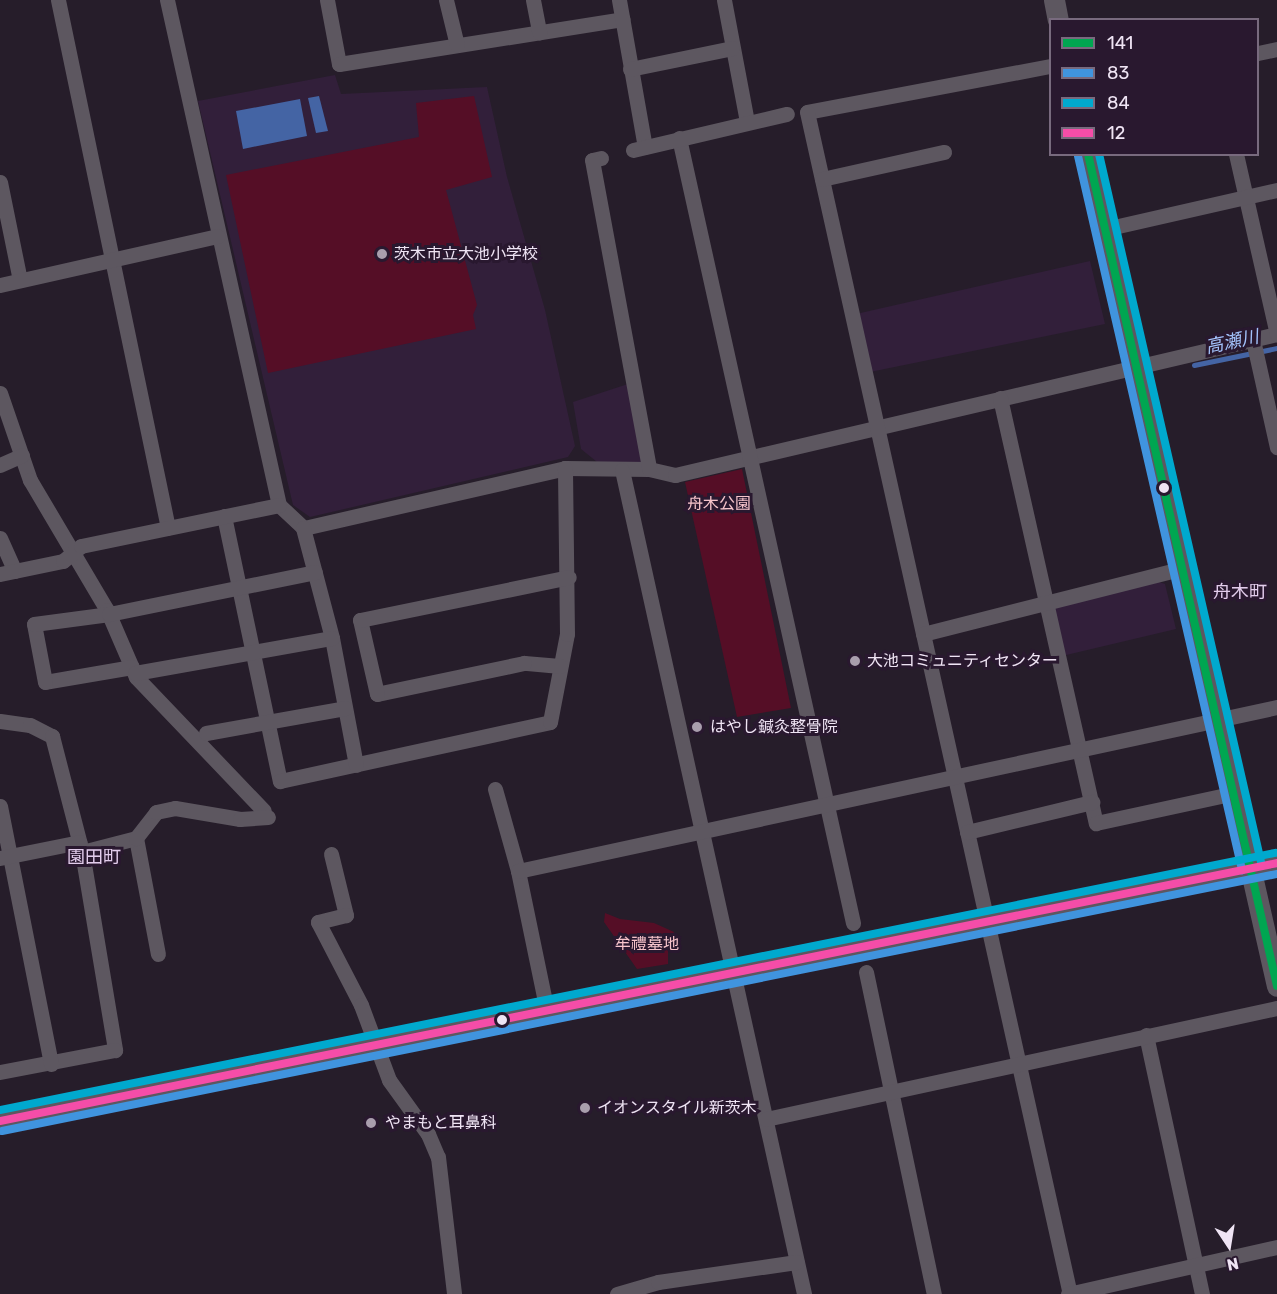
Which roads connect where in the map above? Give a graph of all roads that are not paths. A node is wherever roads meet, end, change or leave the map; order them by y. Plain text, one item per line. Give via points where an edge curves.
1 (58, 0) edge
2 (167, 0) edge
3 (327, 0) edge
4 (446, 0) edge
5 (533, 0) edge
6 (619, 0) edge
7 (724, 0) edge
8 (1054, 0) edge
9 (1058, 18) edge
10 (622, 19) junction
11 (539, 32) junction
12 (457, 45) junction
13 (732, 48) junction
14 (1277, 49) edge
15 (1259, 53) edge
16 (1049, 66) edge
17 (630, 69) junction
18 (787, 114) dead end
19 (747, 122) junction
20 (679, 138) junction
21 (944, 152) dead end
22 (1088, 156) edge
23 (1236, 156) edge
24 (601, 158) dead end
25 (822, 179) junction
26 (0, 182) edge
27 (1277, 190) edge
28 (1246, 198) junction
29 (1105, 229) junction
30 (218, 236) junction
31 (112, 260) junction
32 (20, 280) junction
33 (0, 285) edge
34 (1277, 334) edge
35 (1254, 347) junction
36 (1137, 367) junction
37 (0, 393) edge
38 (1000, 398) junction
39 (877, 426) junction
40 (1277, 447) edge
41 (22, 455) junction
42 (750, 458) junction
43 (0, 465) edge
44 (566, 468) junction
45 (649, 469) junction
46 (622, 470) junction
47 (279, 505) junction
48 (224, 516) junction
49 (168, 528) junction
50 (303, 528) junction
51 (0, 537) edge
52 (71, 554) junction
53 (1183, 568) junction
54 (315, 572) junction
55 (8, 573) edge
56 (569, 577) junction
57 (239, 587) junction
58 (1045, 602) junction
59 (109, 614) junction
60 (923, 634) junction
61 (332, 638) junction
62 (253, 655) junction
63 (560, 666) junction
64 (133, 670) junction
65 (1277, 707) edge
66 (345, 708) junction
67 (0, 721) edge
68 (1218, 721) junction
69 (268, 723) junction
70 (206, 734) dead end
71 (1079, 749) junction
72 (356, 765) junction
73 (954, 774) junction
74 (495, 789) dead end
75 (1234, 793) junction
76 (1092, 802) junction
77 (827, 804) junction
78 (0, 806) edge
79 (967, 832) junction
80 (700, 833) junction
81 (136, 838) junction
82 (81, 847) junction
83 (331, 854) dead end
84 (6, 857) edge
85 (1277, 863) edge
86 (1252, 868) junction
87 (518, 871) junction
88 (987, 922) junction
89 (853, 923) dead end
90 (158, 954) dead end
91 (866, 972) dead end
92 (733, 973) junction
93 (1277, 986) edge
94 (1277, 1008) edge
95 (547, 1011) junction
96 (1146, 1035) junction
97 (374, 1046) junction
98 (1018, 1062) junction
99 (51, 1064) junction
100 (0, 1072) edge
101 (890, 1092) junction
102 (766, 1119) junction
103 (0, 1121) edge
104 (1277, 1247) edge
105 (797, 1262) junction
106 (1195, 1266) junction
107 (454, 1294) edge
108 (617, 1294) edge
109 (804, 1294) edge
110 (934, 1294) edge
111 (1069, 1294) edge
112 (1202, 1294) edge

1 - 31 street
2 - 30 street
3 - 12 street via 339,64
4 - 12 street
5 - 11 street
6 - 10 street
7 - 13 street
8 - 9 street
10 - 11 street
10 - 17 street
11 - 12 street
13 - 17 street
13 - 19 street
14 - 15 street
16 - 25 street via 807,112
17 - 20 street via 639,148
18 - 19 street
19 - 20 street
20 - 42 street
21 - 25 street
22 - 29 street
23 - 28 street
24 - 45 street via 592,160
25 - 39 street
26 - 32 street
27 - 28 street
28 - 29 street
28 - 34 street
29 - 36 street
30 - 31 street
30 - 47 street
31 - 32 street
31 - 49 street
32 - 33 street
34 - 35 street
35 - 36 street
35 - 40 street
36 - 38 street
36 - 53 street
37 - 41 street
38 - 39 street
38 - 58 street
39 - 42 street
39 - 60 street
41 - 43 street
41 - 52 street via 30,480
42 - 45 street via 675,475
42 - 77 street
44 - 46 street
44 - 50 street
44 - 56 street
45 - 46 street
46 - 80 street
47 - 48 street
47 - 50 street
48 - 49 street
48 - 57 street
49 - 52 street via 81,546
50 - 54 street
51 - 55 street
52 - 55 street via 63,561
52 - 59 street
53 - 58 street
53 - 68 street
54 - 57 street
54 - 61 street
56 - 63 street via 567,634
56 - 63 street via 360,620 377,694 524,663
57 - 59 street
57 - 62 street
58 - 60 street
58 - 71 street
59 - 64 street
59 - 64 street via 34,624 45,682
60 - 73 street
61 - 62 street
61 - 66 street
62 - 64 street
62 - 69 street
63 - 72 street via 550,722
64 - 81 street via 266,814 240,819 175,808 156,812
65 - 68 street
66 - 69 street
66 - 72 street
67 - 82 street via 30,725 52,736
68 - 71 street
68 - 75 street
69 - 70 street
69 - 72 street via 280,781
71 - 73 street
71 - 76 street
73 - 77 street
73 - 79 street
74 - 87 street
75 - 76 street via 1096,823
75 - 86 street
76 - 79 street
77 - 80 street
77 - 89 street
78 - 84 street
79 - 88 street
80 - 87 street
80 - 92 street
81 - 82 street
81 - 90 street
82 - 84 street
82 - 99 street via 115,1050
83 - 97 street via 346,915 318,922 361,1005
84 - 99 street
85 - 86 street
86 - 88 street
86 - 93 street
87 - 95 street
88 - 92 street
88 - 98 street
91 - 101 street
92 - 95 street
92 - 102 street
94 - 96 street
95 - 97 street
96 - 98 street
96 - 106 street
97 - 103 street
97 - 107 street via 389,1080 428,1134 438,1157
98 - 101 street
98 - 111 street
99 - 100 street
101 - 102 street
101 - 110 street
102 - 105 street
104 - 106 street
105 - 108 street via 658,1282
105 - 109 street
106 - 111 street
106 - 112 street

